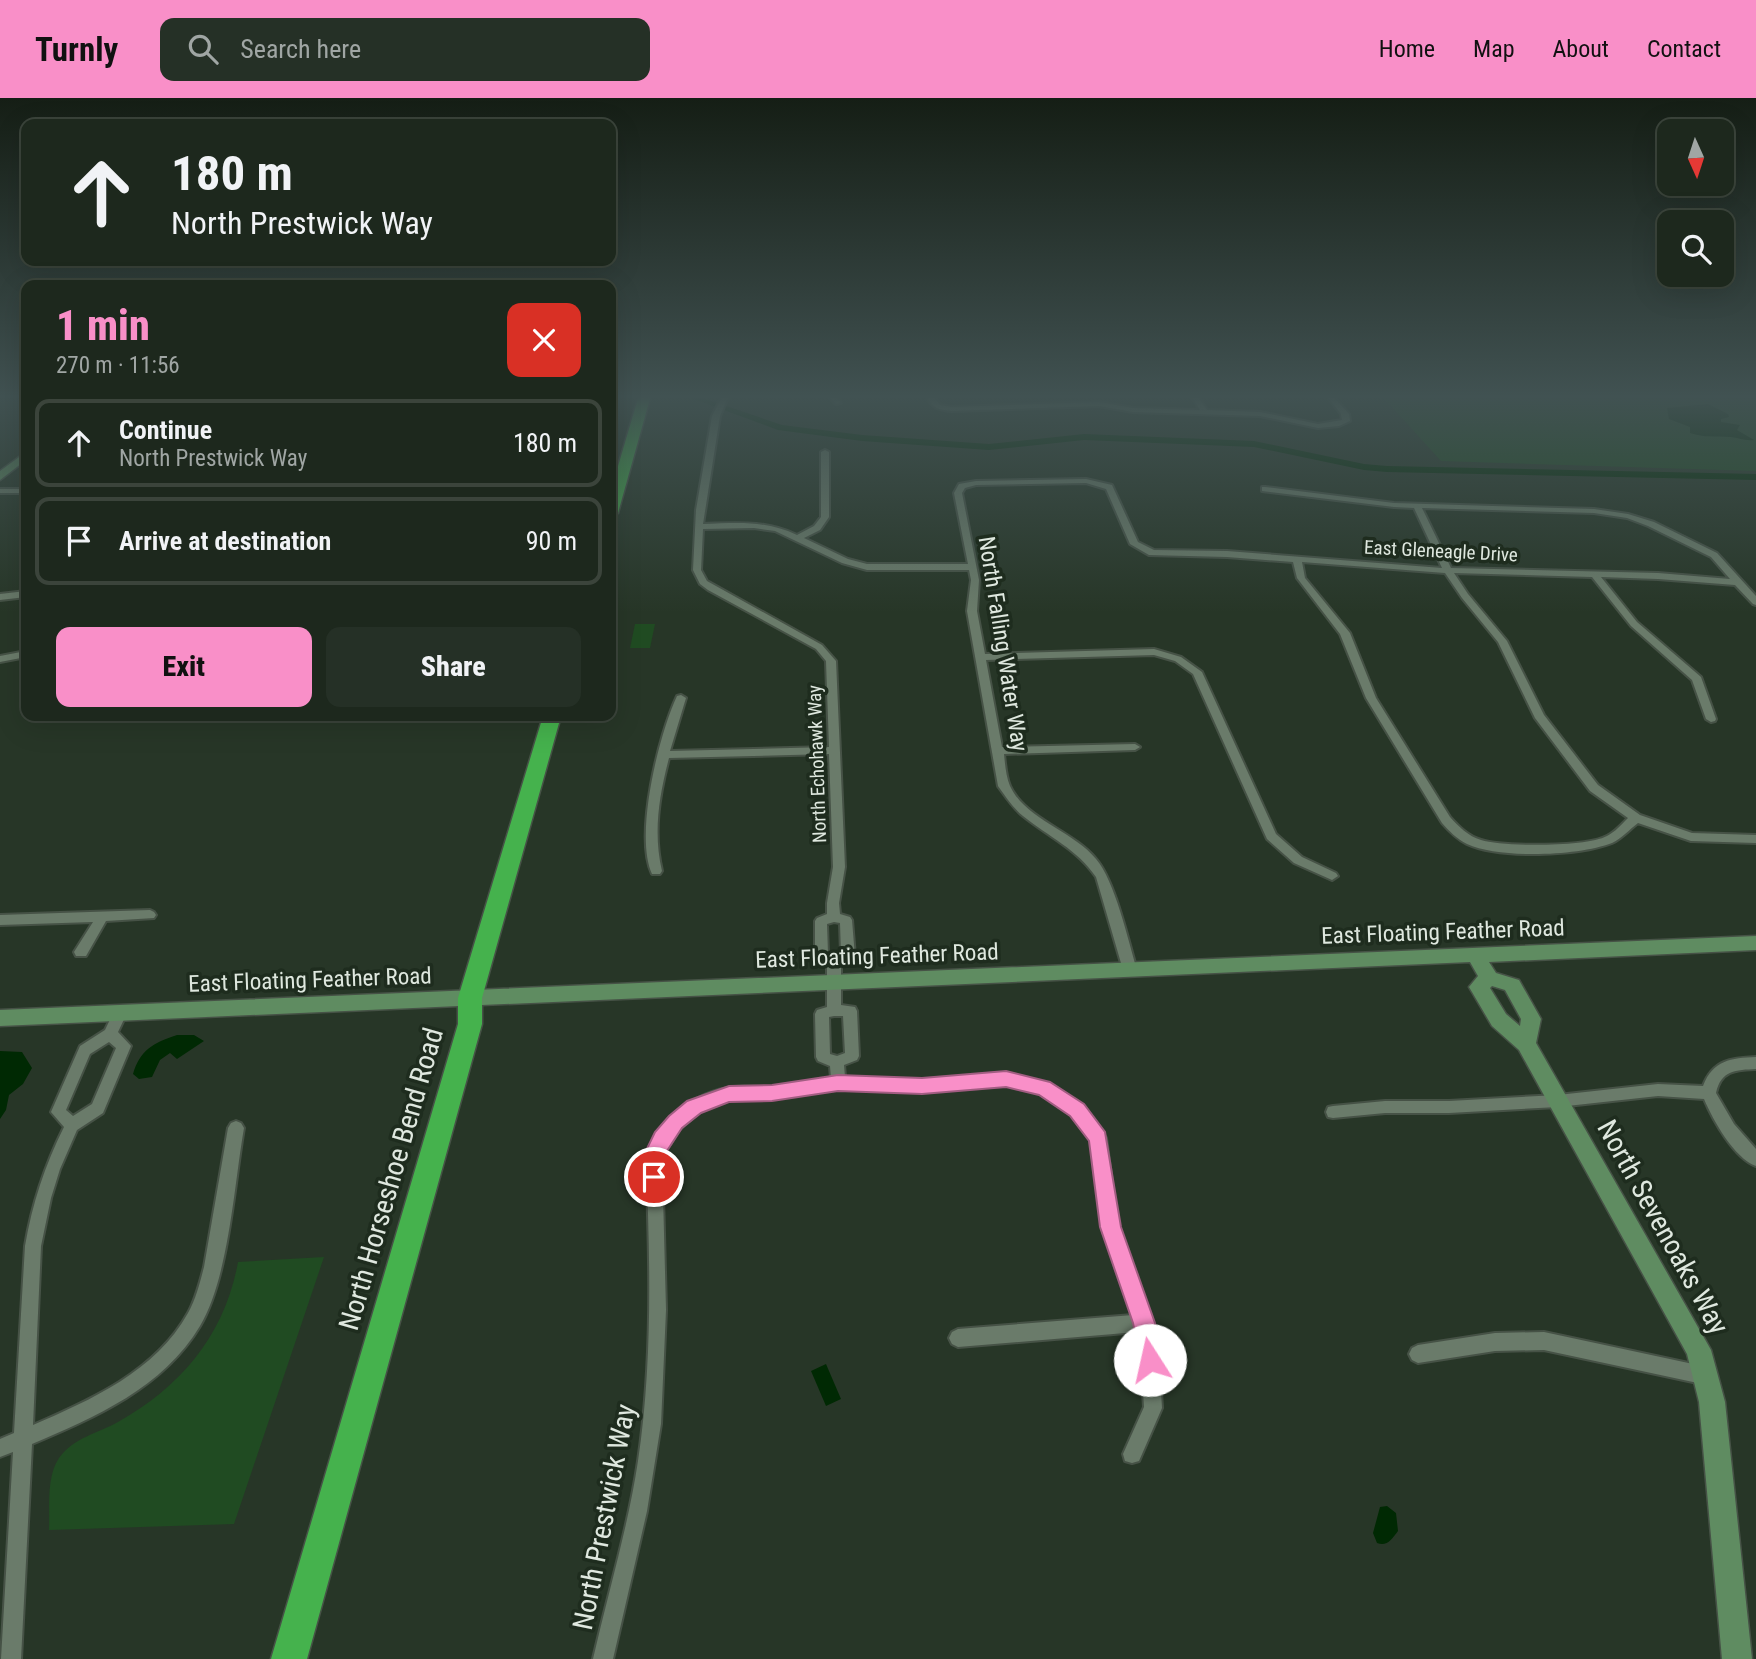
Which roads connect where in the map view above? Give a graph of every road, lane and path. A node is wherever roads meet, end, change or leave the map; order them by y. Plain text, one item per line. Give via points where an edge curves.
1 (624, 468) edge
2 (708, 468) edge
3 (825, 468) edge
4 (1265, 489) dead end
5 (0, 491) edge
6 (21, 491) edge
7 (616, 496) edge
8 (1417, 506) junction
9 (699, 527) junction
10 (798, 538) junction
11 (1144, 551) joint
12 (1297, 559) junction
13 (972, 567) junction
14 (1448, 571) junction
15 (1595, 575) junction
16 (1738, 582) junction
17 (21, 595) edge
18 (0, 597) edge
19 (1756, 602) edge
20 (21, 655) edge
21 (980, 657) junction
22 (0, 659) edge
23 (1178, 659) joint
24 (681, 698) dead end
25 (1711, 719) dead end
26 (551, 721) edge
27 (1135, 747) dead end
28 (835, 750) junction
29 (997, 751) junction
30 (664, 755) junction
31 (1636, 818) junction
32 (1756, 839) edge
33 (656, 871) dead end
34 (1332, 876) dead end
35 (150, 915) dead end
36 (102, 917) junction
37 (834, 917) junction
38 (0, 920) edge
39 (1756, 943) edge
40 (81, 952) dead end
41 (1475, 955) junction
42 (834, 960) junction
43 (1130, 970) junction
44 (1489, 978) junction
45 (834, 982) junction
46 (470, 998) junction
47 (834, 1010) junction
48 (120, 1013) junction
49 (0, 1018) edge
50 (110, 1034) junction
51 (1526, 1044) junction
52 (836, 1062) junction
53 (1756, 1063) edge
54 (838, 1083) junction
55 (1709, 1093) junction
56 (1558, 1101) junction
57 (1333, 1112) dead end
58 (72, 1125) junction
59 (236, 1128) dead end
60 (1756, 1159) edge
61 (1144, 1323) junction
62 (958, 1338) dead end
63 (1418, 1354) dead end
64 (1707, 1376) junction
65 (24, 1438) junction
66 (0, 1448) edge
67 (1132, 1454) dead end
68 (11, 1659) edge
69 (289, 1659) edge
70 (603, 1659) edge
71 (1737, 1659) edge

1 - 7 highway
2 - 9 street, North Echohawk Way
3 - 10 street via 825,517 817,528
4 - 8 street
5 - 6 street
8 - 14 street
8 - 16 street via 1594,510 1628,516 1714,555
9 - 10 street via 766,526
9 - 28 street, North Echohawk Way via 696,570 703,582 827,654 833,669
10 - 13 street via 867,567
11 - 12 street, East Gleneagle Drive
11 - 13 street, North Falling Water Way via 1134,544 1112,491 1103,484 990,482 962,486 958,493
12 - 14 street, East Gleneagle Drive
12 - 31 street via 1301,578 1345,633 1371,698 1458,833 1505,849 1598,844
13 - 21 street, North Falling Water Way via 972,611
14 - 15 street, East Gleneagle Drive
14 - 31 street via 1502,641 1533,707 1570,757 1599,793
15 - 16 street, East Gleneagle Drive
15 - 25 street via 1634,624 1697,679
16 - 19 street
17 - 18 street
20 - 22 street
21 - 23 street via 1154,652
21 - 29 street, North Falling Water Way
23 - 34 street via 1197,672 1271,836 1298,860
24 - 30 street
26 - 46 highway, North Horseshoe Bend Road
27 - 29 street
28 - 30 street
28 - 37 street, North Echohawk Way via 839,867
29 - 43 street, North Falling Water Way via 1012,801 1032,819 1077,845 1096,864
30 - 33 street via 649,845
31 - 32 street via 1691,837
35 - 36 street
36 - 38 street
36 - 40 street
37 - 42 street, North Echohawk Way via 821,921 822,958
37 - 42 street, North Echohawk Way via 846,920 848,957
39 - 41 main road, East Floating Feather Road
41 - 43 main road, East Floating Feather Road
41 - 44 main road, North Sevenoaks Way
42 - 45 street, North Echohawk Way
43 - 45 main road, East Floating Feather Road
44 - 51 main road, North Sevenoaks Way via 1479,986 1499,1020
44 - 51 main road, North Sevenoaks Way via 1512,985 1531,1019
45 - 46 main road, East Floating Feather Road
45 - 47 street
46 - 48 main road, East Floating Feather Road
46 - 69 highway, North Horseshoe Bend Road via 470,1024
47 - 52 street via 822,1014 823,1057
47 - 52 street via 850,1012 852,1056
48 - 49 main road, East Floating Feather Road
48 - 50 street
50 - 58 street via 85,1050 58,1112
50 - 58 street via 124,1046 98,1108
51 - 56 main road, North Sevenoaks Way
52 - 54 street
53 - 55 street via 1732,1064 1716,1072
54 - 61 street, North Prestwick Way via 922,1086 1006,1079 1044,1088 1077,1110 1098,1138 1110,1227
54 - 70 street, North Prestwick Way via 729,1094 694,1107 662,1138 653,1157 653,1405 646,1462
55 - 56 street via 1658,1090
55 - 60 street via 1728,1129
56 - 57 street
56 - 64 main road, North Sevenoaks Way via 1686,1325
58 - 65 street via 37,1210
59 - 65 street via 208,1287 178,1343 124,1391
61 - 62 street
61 - 67 street, North Prestwick Way via 1153,1408
63 - 64 street via 1495,1342 1544,1341
64 - 71 main road, North Sevenoaks Way
65 - 66 street
65 - 68 street

